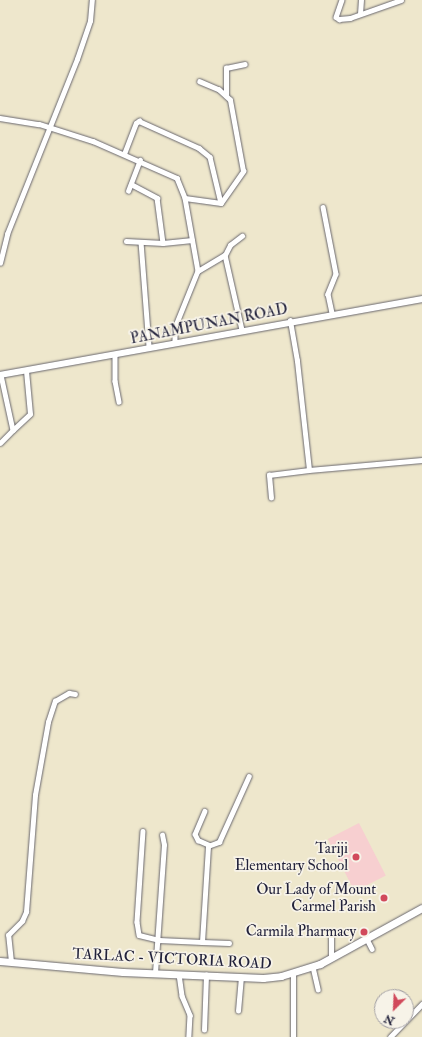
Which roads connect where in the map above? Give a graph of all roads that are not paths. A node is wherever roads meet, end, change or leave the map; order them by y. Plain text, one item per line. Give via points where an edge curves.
1 (92, 0) edge
2 (342, 0) edge
3 (361, 0) edge
4 (401, 0) edge
5 (360, 14) junction
6 (245, 64) dead end
7 (200, 82) dead end
8 (226, 96) junction
9 (0, 118) edge
10 (51, 127) junction
11 (124, 154) junction
12 (140, 160) junction
13 (131, 184) junction
14 (128, 191) dead end
15 (185, 198) junction
16 (221, 203) junction
17 (323, 207) dead end
18 (242, 236) dead end
19 (192, 240) junction
20 (126, 241) dead end
21 (141, 242) junction
22 (163, 243) junction
23 (225, 255) junction
24 (0, 263) edge
25 (198, 271) junction
26 (422, 299) edge
27 (332, 313) junction
28 (290, 321) junction
29 (242, 330) junction
30 (175, 342) junction
31 (149, 347) junction
32 (115, 354) junction
33 (26, 371) junction
34 (1, 375) edge
35 (119, 402) dead end
36 (12, 430) junction
37 (0, 443) edge
38 (422, 460) edge
39 (309, 470) junction
40 (271, 498) dead end
41 (74, 694) dead end
42 (249, 776) dead end
43 (205, 810) dead end
44 (143, 830) dead end
45 (162, 834) dead end
46 (209, 845) junction
47 (422, 908) edge
48 (331, 937) dead end
49 (367, 939) junction
50 (159, 940) junction
51 (202, 942) junction
52 (229, 943) dead end
53 (372, 949) dead end
54 (331, 958) junction
55 (0, 961) edge
56 (11, 962) junction
57 (313, 967) junction
58 (155, 973) junction
59 (179, 974) junction
60 (293, 974) junction
61 (206, 975) junction
62 (241, 977) junction
63 (318, 989) dead end
64 (422, 1004) edge
65 (238, 1011) dead end
66 (204, 1030) dead end
67 (189, 1037) edge
68 (293, 1037) edge
69 (390, 1037) edge

1 - 10 street via 90,21
2 - 5 street via 337,18 350,18
3 - 5 street
4 - 5 street
6 - 8 street via 226,68
7 - 8 street
8 - 16 street via 232,106 243,165 240,175
9 - 10 street
10 - 11 street
10 - 24 street via 7,234
11 - 12 street
11 - 16 street via 139,121 204,151 210,157
12 - 13 street
12 - 15 street via 177,178
13 - 14 street
13 - 22 street via 157,198
15 - 16 street
15 - 19 street
17 - 27 street via 336,274 328,294
18 - 23 street via 230,245
19 - 22 street
19 - 25 street
20 - 21 street
21 - 22 street
21 - 31 street
23 - 25 street
23 - 29 street
25 - 30 street via 175,328
26 - 27 street, PANAMPUNAN ROAD
27 - 28 street, PANAMPUNAN ROAD
28 - 29 street, PANAMPUNAN ROAD
28 - 39 street
29 - 30 street, PANAMPUNAN ROAD
30 - 31 street, PANAMPUNAN ROAD
31 - 32 street, PANAMPUNAN ROAD
32 - 33 street, PANAMPUNAN ROAD
32 - 35 street via 115,381
33 - 34 street, PANAMPUNAN ROAD
33 - 36 street via 30,414
34 - 36 street
36 - 37 street
38 - 39 street
39 - 40 street via 269,475
41 - 56 street via 69,692 54,700 48,722 35,796 26,912 22,921 8,935
42 - 46 street via 219,842
43 - 46 street via 195,834 198,840
44 - 50 street via 137,932 141,937
45 - 50 street via 164,845
46 - 51 street
47 - 49 main road, TARLAC - VICTORIA ROAD
48 - 54 street
49 - 53 street
49 - 54 main road, TARLAC - VICTORIA ROAD
50 - 51 street
50 - 58 street
51 - 52 street
54 - 57 main road, TARLAC - VICTORIA ROAD
55 - 56 main road, TARLAC - VICTORIA ROAD
56 - 58 main road, TARLAC - VICTORIA ROAD
57 - 60 main road, TARLAC - VICTORIA ROAD
57 - 63 street
58 - 59 main road, TARLAC - VICTORIA ROAD
59 - 61 main road, TARLAC - VICTORIA ROAD
59 - 67 street via 182,996 190,1015
60 - 62 main road, TARLAC - VICTORIA ROAD via 264,978
60 - 68 street
61 - 62 main road, TARLAC - VICTORIA ROAD
61 - 66 street
62 - 65 street
64 - 69 street

